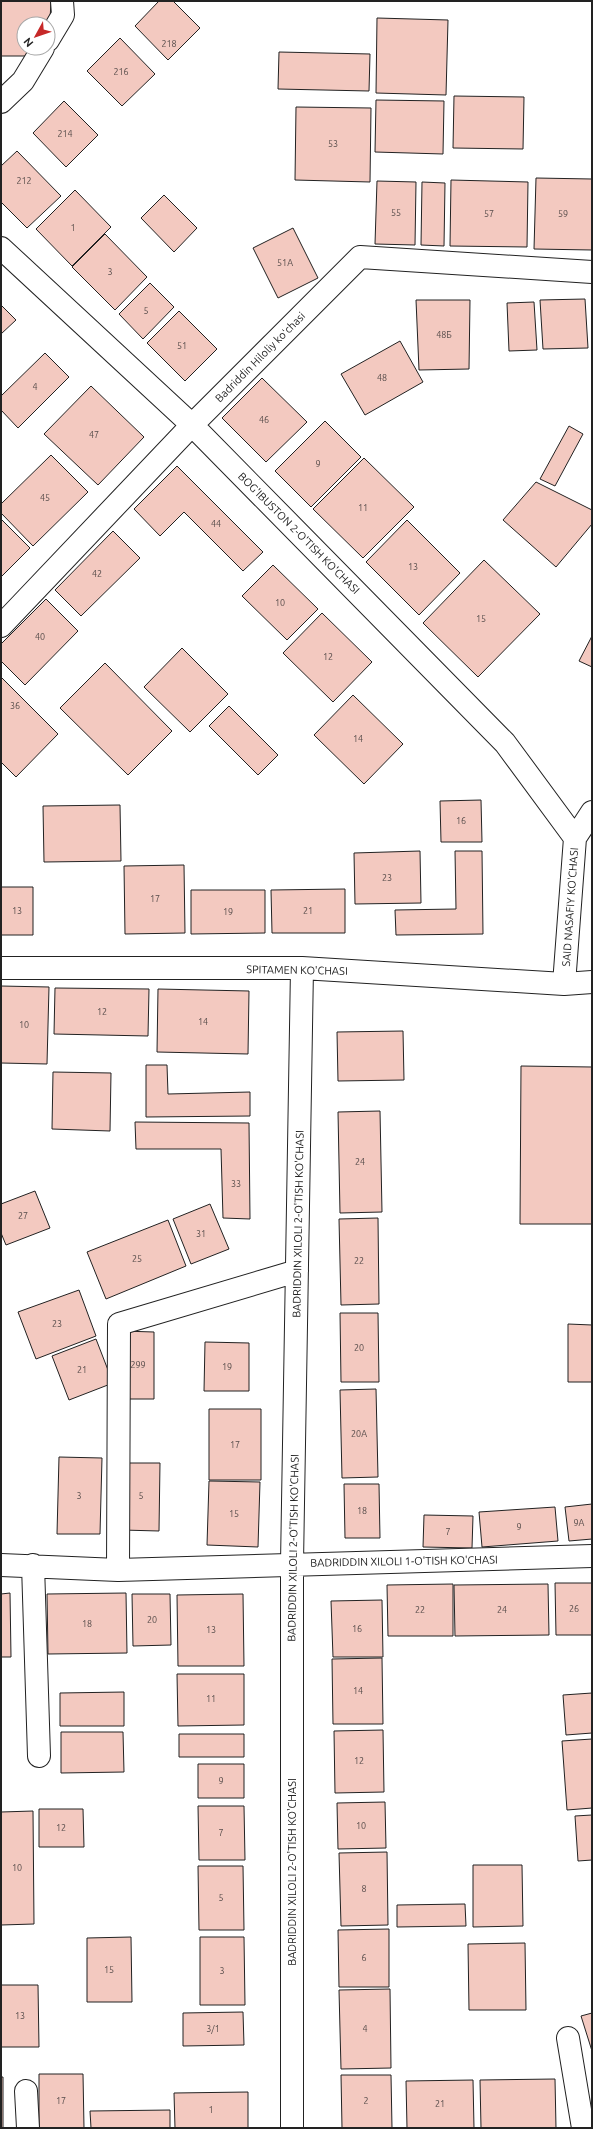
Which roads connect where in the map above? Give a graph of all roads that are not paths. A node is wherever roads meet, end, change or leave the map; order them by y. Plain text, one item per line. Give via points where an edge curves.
1 (62, 1) edge
2 (56, 27) edge
3 (38, 56) edge
4 (1, 102) edge
5 (1, 248) edge
6 (592, 272) edge
7 (192, 425) junction
8 (1, 626) edge
9 (592, 812) edge
10 (574, 838) junction
11 (1, 968) edge
12 (302, 968) junction
13 (592, 982) edge
14 (564, 984) junction
15 (297, 1271) junction
16 (592, 1556) edge
17 (292, 1563) junction
18 (1, 1565) edge
19 (33, 1565) junction
20 (118, 1570) junction
21 (39, 1756) dead end
22 (568, 2038) dead end
23 (26, 2091) dead end
24 (28, 2128) edge
25 (292, 2128) edge
26 (583, 2128) edge

1 - 2 street via 63,16
3 - 4 street via 23,81
5 - 7 street, BOG'IBUSTON 2-O'TISH KO'CHASI
6 - 7 street, Badriddin Hiloliy koʻchasi via 360,257
7 - 8 street, Badriddin Hiloliy koʻchasi
7 - 10 street, BOG'IBUSTON 2-O'TISH KO'CHASI via 505,743
9 - 10 street, SAID NASAFIY KO'CHASI
10 - 14 street, SAID NASAFIY KO'CHASI
11 - 12 street, SPITAMEN KO'CHASI
12 - 14 street, SPITAMEN KO'CHASI
12 - 15 street, BADRIDDIN XILOLI 2-O'TISH KO'CHASI
13 - 14 street, SPITAMEN KO'CHASI
15 - 17 street, BADRIDDIN XILOLI 2-O'TISH KO'CHASI
15 - 20 street via 119,1324
16 - 17 street, BADRIDDIN XILOLI 1-O'TISH KO'CHASI
17 - 20 street, BADRIDDIN XILOLI 1-O'TISH KO'CHASI
17 - 25 street, BADRIDDIN XILOLI 2-O'TISH KO'CHASI
18 - 19 street, BADRIDDIN XILOLI 1-O'TISH KO'CHASI
19 - 20 street, BADRIDDIN XILOLI 1-O'TISH KO'CHASI
19 - 21 street
22 - 26 street
23 - 24 street

